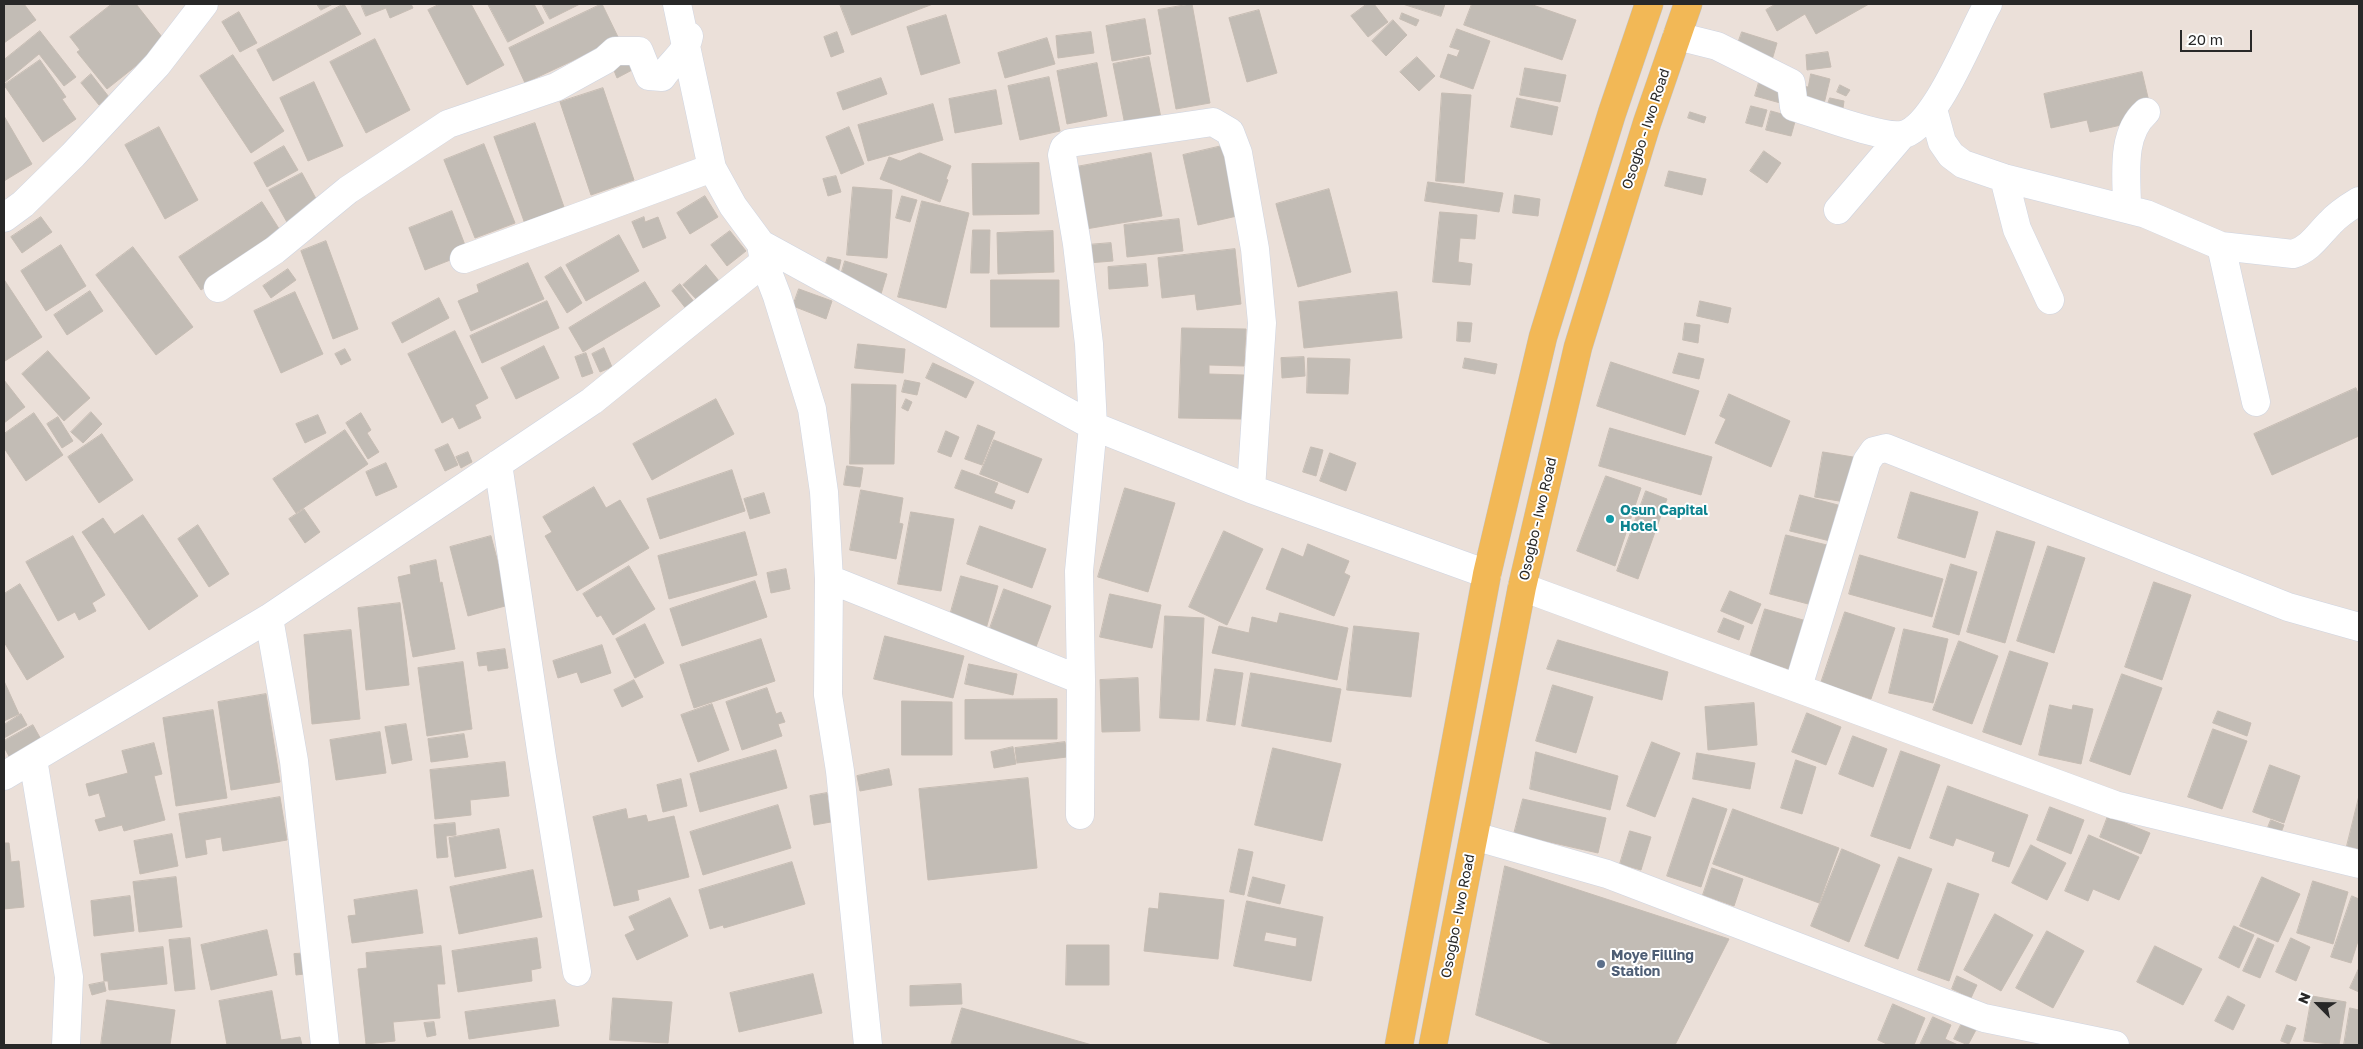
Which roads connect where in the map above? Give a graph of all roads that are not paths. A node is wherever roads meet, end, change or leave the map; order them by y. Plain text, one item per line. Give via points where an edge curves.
1 (204, 4) edge
2 (677, 4) edge
3 (695, 4) edge
4 (1649, 4) edge
5 (1688, 4) edge
6 (1988, 4) edge
7 (1677, 36) junction
8 (686, 50) junction
9 (2146, 112) dead end
10 (1917, 124) junction
11 (712, 168) junction
12 (2004, 178) junction
13 (2359, 201) edge
14 (2127, 208) junction
15 (1838, 210) dead end
16 (4, 218) edge
17 (2222, 246) junction
18 (762, 253) junction
19 (464, 259) dead end
20 (218, 288) dead end
21 (2050, 300) dead end
22 (2256, 402) dead end
23 (1093, 426) junction
24 (498, 464) junction
25 (1251, 489) junction
26 (1488, 574) junction
27 (829, 579) junction
28 (1522, 587) junction
29 (269, 618) junction
30 (2359, 627) edge
31 (1081, 680) junction
32 (1798, 687) junction
33 (33, 759) junction
34 (4, 776) edge
35 (1080, 815) dead end
36 (1474, 836) junction
37 (2359, 864) edge
38 (578, 972) dead end
39 (66, 1045) edge
40 (325, 1045) edge
41 (868, 1045) edge
42 (1399, 1045) edge
43 (1433, 1045) edge
44 (2115, 1045) edge

1 - 16 street via 157,65 80,149 24,204
2 - 8 street
3 - 8 street
4 - 26 main road via 1543,337
5 - 7 main road, Osogbo - Iwo Road
6 - 10 street
7 - 10 street via 1717,46 1791,83 1794,107 1870,131
7 - 28 main road, Osogbo - Iwo Road via 1578,348
8 - 11 street
8 - 20 street via 670,64 662,77 655,78 649,76 639,51 615,51 556,87 448,124 348,190 275,250
9 - 14 street via 2133,126 2128,142
10 - 12 street via 1942,142 1963,164
10 - 15 street
11 - 18 street
11 - 19 street
12 - 14 street
12 - 21 street via 2017,229
13 - 17 street via 2331,221 2312,243 2293,254
14 - 17 street
17 - 22 street
18 - 23 street
18 - 24 street via 592,401
18 - 27 street via 812,409 824,492
23 - 25 street
23 - 25 street via 1089,344 1062,155 1064,148 1070,143 1213,122 1230,132 1238,153 1255,249 1262,323
23 - 31 street via 1079,571
24 - 29 street
24 - 38 street
25 - 26 street
26 - 42 main road
27 - 31 street
27 - 41 street via 828,694 840,771
28 - 32 street
28 - 36 main road, Osogbo - Iwo Road
29 - 33 street
29 - 40 street via 294,761
30 - 32 street via 2288,606 1886,448 1874,451 1867,461
31 - 35 street
32 - 37 street via 1866,715 2115,805
33 - 34 street
33 - 39 street via 69,977
36 - 43 main road, Osogbo - Iwo Road
36 - 44 street via 1606,874 1984,1018

